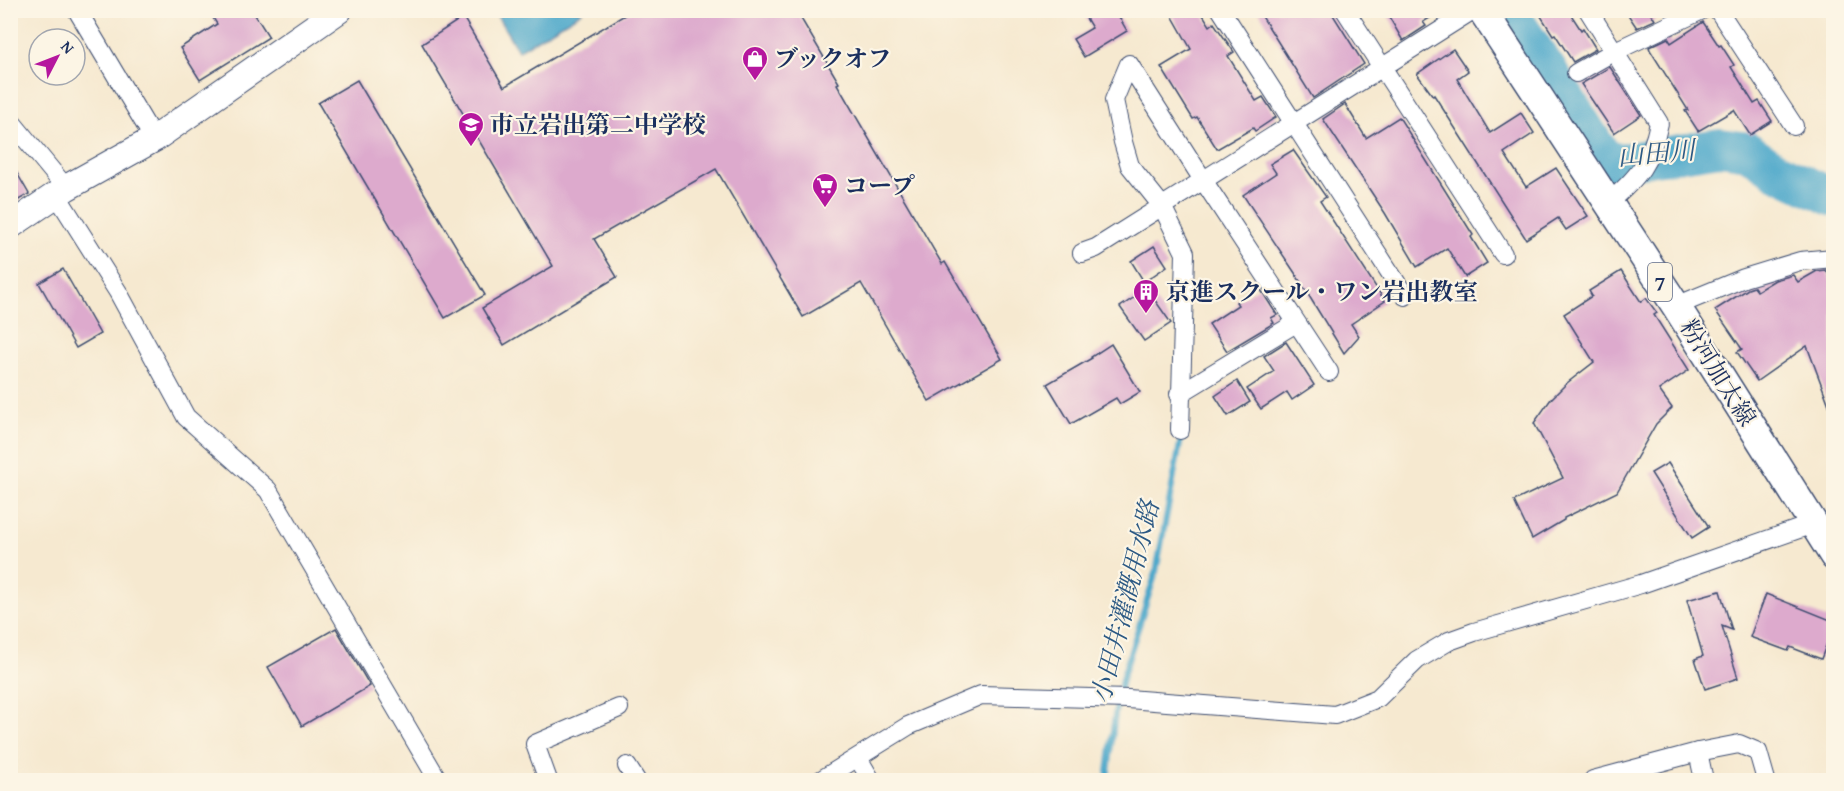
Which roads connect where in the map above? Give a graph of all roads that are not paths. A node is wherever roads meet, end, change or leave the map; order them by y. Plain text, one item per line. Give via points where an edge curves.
1 (77, 10) edge
2 (339, 10) edge
3 (1221, 10) edge
4 (1345, 10) edge
5 (1473, 10) edge
6 (1482, 10) edge
7 (1588, 10) edge
8 (1702, 10) edge
9 (1718, 10) edge
10 (1614, 52) junction
11 (1382, 68) junction
12 (1576, 73) dead end
13 (10, 120) edge
14 (1294, 123) junction
15 (1794, 126) dead end
16 (154, 139) junction
17 (1203, 180) junction
18 (61, 191) junction
19 (1608, 203) junction
20 (1162, 206) junction
21 (10, 226) edge
22 (1082, 253) dead end
23 (1503, 254) dead end
24 (1833, 258) edge
25 (1405, 296) dead end
26 (1676, 306) junction
27 (1296, 322) junction
28 (1329, 372) dead end
29 (1179, 394) junction
30 (1180, 430) dead end
31 (1813, 524) junction
32 (1833, 556) edge
33 (619, 708) dead end
34 (1698, 752) junction
35 (858, 758) junction
36 (438, 780) edge
37 (548, 780) edge
38 (821, 780) edge
39 (871, 780) edge
40 (1593, 780) edge
41 (1704, 780) edge
42 (1766, 780) edge

1 - 16 street
2 - 16 street
3 - 14 street
4 - 11 street
5 - 11 street
6 - 19 main road, 粉河加太線 / 7
7 - 10 street
8 - 10 street
9 - 15 street
10 - 12 street
10 - 19 street via 1659,123 1642,168 1633,182
11 - 14 street
11 - 23 street
13 - 18 street
14 - 17 street
14 - 25 street
16 - 18 street
17 - 20 street
17 - 20 street via 1129,64 1114,100 1123,142 1130,166
17 - 27 street
18 - 21 street
18 - 36 street via 186,417 268,490
19 - 26 main road, 粉河加太線 / 7
20 - 22 street
20 - 29 street via 1185,253
24 - 26 street via 1800,261 1744,278
26 - 31 main road, 粉河加太線 / 7
27 - 28 street
27 - 29 street
29 - 30 street
31 - 32 main road, 粉河加太線 / 7
31 - 35 street via 1641,584 1449,641 1417,660 1378,698 1335,715 1128,699 981,695 908,726
33 - 37 street via 534,744
34 - 40 street
34 - 41 street
34 - 42 street via 1739,744 1758,752
35 - 38 street
35 - 39 street

